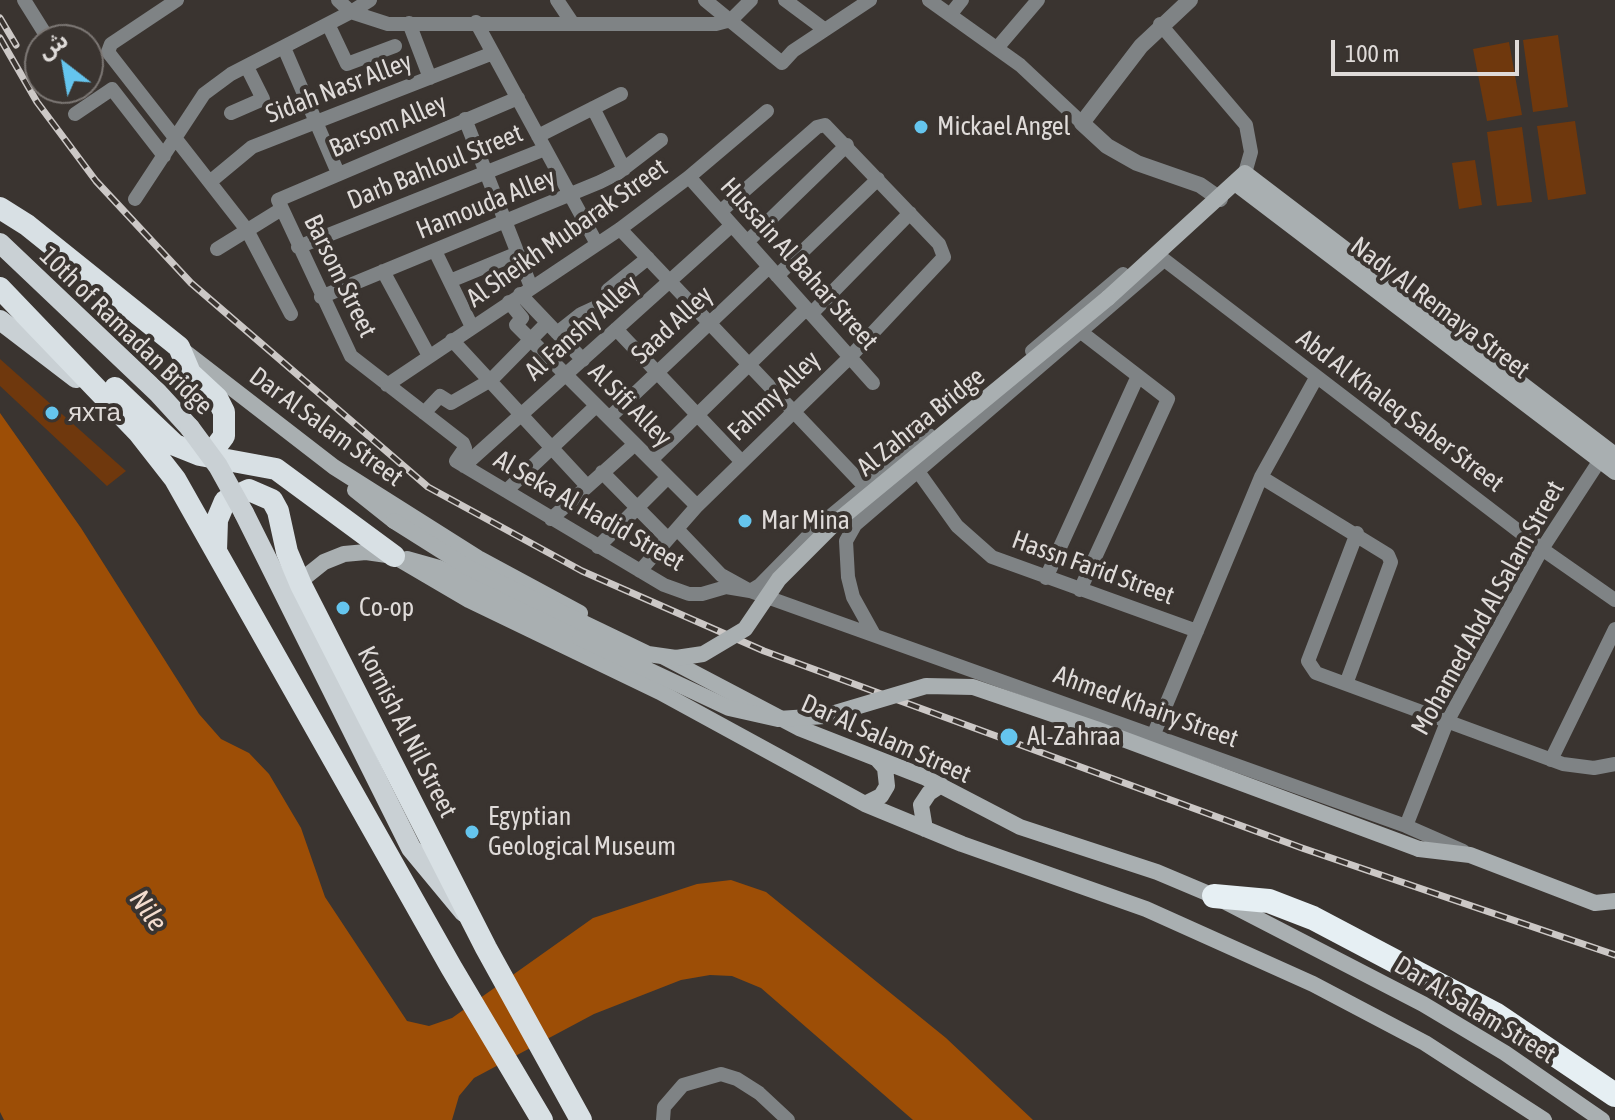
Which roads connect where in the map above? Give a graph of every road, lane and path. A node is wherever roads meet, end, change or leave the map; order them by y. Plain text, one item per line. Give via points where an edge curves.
1 (24, 0) edge
2 (177, 0) edge
3 (338, 0) edge
4 (370, 0) edge
5 (557, 0) edge
6 (705, 0) edge
7 (751, 0) edge
8 (785, 0) edge
9 (929, 0) edge
10 (962, 0) edge
11 (1038, 0) edge
12 (1190, 0) edge
13 (863, 2) edge
14 (159, 5) edge
15 (351, 12) junction
16 (950, 15) junction
17 (731, 20) junction
18 (571, 21) junction
19 (476, 22) junction
20 (409, 23) junction
21 (39, 24) edge
22 (328, 24) junction
23 (1160, 24) junction
24 (824, 29) junction
25 (395, 46) dead end
26 (997, 48) junction
27 (285, 50) junction
28 (493, 53) junction
29 (247, 67) junction
30 (430, 78) junction
31 (621, 94) dead end
32 (518, 98) junction
33 (593, 108) junction
34 (767, 111) dead end
35 (231, 113) dead end
36 (75, 114) dead end
37 (465, 119) junction
38 (1082, 123) junction
39 (316, 124) junction
40 (177, 136) junction
41 (661, 140) dead end
42 (542, 143) junction
43 (847, 145) junction
44 (164, 156) junction
45 (624, 169) junction
46 (486, 172) junction
47 (338, 173) junction
48 (689, 177) junction
49 (1240, 178) junction
50 (878, 179) junction
51 (211, 181) junction
52 (570, 195) junction
53 (135, 199) dead end
54 (1220, 199) junction
55 (279, 205) junction
56 (0, 208) edge
57 (720, 212) junction
58 (910, 213) junction
59 (506, 222) junction
60 (732, 225) junction
61 (620, 229) junction
62 (247, 230) junction
63 (747, 242) junction
64 (0, 243) edge
65 (597, 244) junction
66 (298, 247) junction
67 (217, 249) dead end
68 (435, 251) junction
69 (518, 253) junction
70 (648, 258) junction
71 (1161, 258) junction
72 (383, 271) junction
73 (773, 271) junction
74 (450, 281) junction
75 (670, 281) junction
76 (0, 288) edge
77 (520, 294) junction
78 (321, 297) junction
79 (808, 311) junction
80 (291, 314) dead end
81 (0, 320) edge
82 (709, 323) junction
83 (472, 327) junction
84 (552, 328) junction
85 (616, 329) junction
86 (1081, 332) junction
87 (452, 340) junction
88 (531, 341) junction
89 (179, 347) junction
90 (64, 356) junction
91 (429, 356) junction
92 (850, 357) junction
93 (583, 360) junction
94 (749, 365) junction
95 (657, 372) junction
96 (566, 375) junction
97 (1138, 376) junction
98 (1316, 378) junction
99 (491, 380) junction
100 (873, 383) dead end
101 (387, 385) junction
102 (109, 403) junction
103 (596, 406) junction
104 (793, 411) junction
105 (424, 413) junction
106 (522, 414) junction
107 (697, 415) junction
108 (609, 418) junction
109 (635, 444) junction
110 (551, 447) junction
111 (209, 456) junction
112 (1607, 458) edge
113 (651, 460) junction
114 (741, 461) junction
115 (459, 463) junction
116 (334, 467) junction
117 (917, 470) junction
118 (602, 472) junction
119 (1615, 472) edge
120 (668, 477) junction
121 (1261, 477) junction
122 (587, 486) junction
123 (865, 487) junction
124 (506, 491) junction
125 (879, 501) junction
126 (697, 506) junction
127 (637, 508) junction
128 (551, 519) junction
129 (1357, 533) junction
130 (672, 534) junction
131 (598, 547) junction
132 (1542, 549) junction
133 (217, 555) junction
134 (394, 556) junction
135 (640, 571) junction
136 (1046, 578) junction
137 (299, 582) junction
138 (1080, 590) junction
139 (750, 591) junction
140 (1615, 600) edge
141 (1615, 629) edge
142 (1197, 631) junction
143 (873, 633) junction
144 (1346, 684) junction
145 (1447, 722) junction
146 (1153, 736) junction
147 (877, 759) junction
148 (1551, 760) junction
149 (1615, 764) edge
150 (941, 785) junction
151 (865, 804) junction
152 (1406, 826) junction
153 (925, 829) junction
154 (1470, 855) junction
155 (1214, 896) junction
156 (1615, 901) edge
157 (470, 917) junction
158 (1615, 1095) edge
159 (542, 1120) edge
160 (581, 1120) edge
161 (663, 1120) edge
162 (788, 1120) edge
163 (1544, 1120) edge
164 (1602, 1120) edge

1 - 21 street
2 - 14 street
3 - 15 street
4 - 15 street
5 - 18 street
6 - 17 street
7 - 17 street
8 - 24 street
9 - 16 street
10 - 16 street
11 - 26 street
12 - 23 street
13 - 24 street
14 - 40 street via 108,47
15 - 20 street via 388,24
15 - 22 street
16 - 26 street
17 - 18 street
17 - 24 street via 782,63
18 - 19 street
19 - 20 street
19 - 28 street
20 - 30 street
22 - 25 street via 347,64
22 - 27 street
23 - 38 street
23 - 49 street via 1246,125 1251,152
26 - 38 street
27 - 29 street
27 - 39 street
28 - 30 street, Sidah Nasr Alley
28 - 32 street
29 - 35 street via 263,99
29 - 40 street via 204,94
30 - 39 street, Sidah Nasr Alley
31 - 33 street, Darb Bahloul Street
32 - 37 street, Barsom Alley
32 - 42 street
33 - 42 street, Darb Bahloul Street
33 - 45 street
34 - 48 street, Al Sheikh Mubarak Street
36 - 44 street via 112,89
37 - 46 street, Al Sifi Alley
37 - 47 street, Barsom Alley
38 - 54 street via 1137,163 1200,185
39 - 47 street
39 - 51 street, Sidah Nasr Alley via 248,149
40 - 44 street
40 - 51 street
41 - 45 street, Hamouda Alley
42 - 46 street, Darb Bahloul Street
42 - 52 street
43 - 50 street
43 - 57 street via 825,125 817,127
43 - 63 street
44 - 53 street
45 - 52 street, Hamouda Alley
46 - 59 street, Al Sifi Alley
46 - 66 street, Darb Bahloul Street
47 - 55 street, Barsom Alley
48 - 57 street, Hussain Al Bahar Street
48 - 61 street, Al Sheikh Mubarak Street
49 - 54 main road, Al Zahraa Bridge
49 - 112 main road, Nady Al Remaya Street
50 - 58 street
50 - 73 street, Saad Alley
51 - 62 street
52 - 59 street, Hamouda Alley
52 - 65 street
54 - 71 main road, Al Zahraa Bridge
55 - 62 street, Barsom Alley
55 - 66 street, Barsom Street
56 - 89 highway
57 - 60 street, Hussain Al Bahar Street
58 - 79 street
58 - 92 street, Fahmy Alley via 944,257
59 - 68 street, Hamouda Alley
59 - 69 street, Al Sifi Alley
60 - 63 street, Hussain Al Bahar Street
60 - 75 street, Al Fanshy Alley
61 - 65 street, Al Sheikh Mubarak Street
61 - 70 street
62 - 67 street, Barsom Alley
62 - 80 street
63 - 73 street, Hussain Al Bahar Street
64 - 157 main road, 10th of Ramadan Bridge, bridge via 158,393 205,447 238,501 411,848
65 - 77 street, Al Sheikh Mubarak Street
66 - 78 street, Barsom Street
68 - 72 street, Hamouda Alley
68 - 74 street
69 - 74 street
69 - 77 street, Al Sifi Alley
70 - 75 street
70 - 84 street via 608,290 607,302
71 - 86 street
71 - 98 street, Abd Al Khaleq Saber Street
71 - 116 main road, Al Zahraa Bridge, bridge via 835,523 779,579 745,629 703,654 648,654 467,567 361,497
71 - 123 street via 1128,270
72 - 78 street, Hamouda Alley
72 - 91 street
73 - 79 street, Hussain Al Bahar Street
73 - 82 street, Saad Alley
74 - 83 street
75 - 82 street
75 - 85 street, Al Fanshy Alley
76 - 90 highway
77 - 83 street, Al Sheikh Mubarak Street
77 - 84 street
77 - 88 street, Al Sifi Alley via 522,318 516,325
78 - 101 street, Barsom Street via 351,356
79 - 92 street, Hussain Al Bahar Street
79 - 94 street
81 - 102 main road
82 - 94 street
82 - 95 street, Saad Alley
83 - 87 street, Al Sheikh Mubarak Street
84 - 88 street
84 - 93 street
85 - 93 street, Al Fanshy Alley
85 - 95 street
86 - 97 street
86 - 117 street
87 - 91 street, Al Sheikh Mubarak Street
87 - 99 street
88 - 96 street, Al Sifi Alley
88 - 99 street
89 - 111 highway via 190,373 224,412 224,436
89 - 116 main road, Dar Al Salam Street
90 - 102 highway
90 - 111 highway via 101,374 168,440
91 - 101 street, Al Sheikh Mubarak Street
92 - 100 street, Hussain Al Bahar Street
92 - 104 street, Fahmy Alley
93 - 96 street, Al Fanshy Alley
94 - 104 street
94 - 107 street
95 - 107 street
95 - 108 street, Saad Alley
96 - 103 street, Al Sifi Alley
96 - 106 street, Al Fanshy Alley
97 - 136 street
97 - 138 street via 1166,396 1168,404
98 - 121 street
98 - 132 street, Abd Al Khaleq Saber Street
99 - 105 street via 451,403 440,396
99 - 106 street
101 - 105 street, Barsom Street
102 - 133 highway via 164,463
103 - 108 street, Al Sifi Alley
103 - 110 street
104 - 114 street, Fahmy Alley
104 - 123 street
105 - 115 street, Barsom Street via 465,446
106 - 110 street
106 - 115 street, Al Fanshy Alley
107 - 113 street
107 - 114 street
108 - 109 street, Al Sifi Alley
109 - 113 street, Al Sifi Alley
109 - 118 street
110 - 122 street
110 - 124 street
111 - 134 highway via 286,474
112 - 119 main road, Nady Al Remaya Street
112 - 132 street, Mohamed Abd Al Salam Street
113 - 120 street, Al Sifi Alley
114 - 126 street, Fahmy Alley
115 - 124 street, Al Seka Al Hadid Street
116 - 147 main road, Dar Al Salam Street via 515,580 799,728
117 - 125 street
117 - 136 street, Hassn Farid Street via 973,542 992,557
118 - 122 street
118 - 127 street, Ahmed Khairy Street
120 - 126 street, Al Sifi Alley
120 - 127 street
121 - 129 street
121 - 142 street
122 - 128 street
123 - 125 street
123 - 139 street
124 - 128 street, Al Seka Al Hadid Street
125 - 143 street via 846,541 853,597
126 - 130 street, Fahmy Alley
127 - 130 street, Ahmed Khairy Street
127 - 131 street
128 - 131 street, Al Seka Al Hadid Street
129 - 144 street via 1391,562
129 - 144 street via 1308,661 1316,673
130 - 135 street, Fahmy Alley
130 - 139 street, Ahmed Khairy Street via 721,575
131 - 135 street, Al Seka Al Hadid Street
132 - 140 street, Abd Al Khaleq Saber Street
132 - 145 street, Mohamed Abd Al Salam Street
133 - 137 highway, Kornish Al Nil Street via 217,520 225,501 242,491 261,493 278,511
133 - 159 highway
134 - 137 main road, Dar Al Salam Street via 344,554
134 - 151 main road, Dar Al Salam Street
134 - 154 main road, bridge via 439,568 729,708 778,719 825,716 926,686 973,687 1419,849
135 - 139 street, Al Seka Al Hadid Street via 689,594 726,587
136 - 138 street, Hassn Farid Street
137 - 157 highway, Kornish Al Nil Street
138 - 142 street, Hassn Farid Street
139 - 143 street, Ahmed Khairy Street
141 - 148 street
142 - 146 street
143 - 146 street, Ahmed Khairy Street
144 - 145 street
145 - 148 street
145 - 152 street, Mohamed Abd Al Salam Street
146 - 152 street, Ahmed Khairy Street
147 - 150 main road, Dar Al Salam Street
147 - 151 main road via 885,768 887,786 877,800
148 - 149 street via 1594,768
150 - 153 main road via 921,805
150 - 155 main road, Dar Al Salam Street via 1044,836
151 - 153 main road, Dar Al Salam Street
152 - 154 street, Ahmed Khairy Street
153 - 163 main road, Dar Al Salam Street via 1092,888 1256,957 1425,1043
154 - 156 main road, Ahmed Khairy Street via 1595,903
155 - 158 highway via 1269,901 1313,918 1495,1014
155 - 164 main road, Dar Al Salam Street via 1423,1004
157 - 160 highway, Kornish Al Nil Street
161 - 162 street via 672,1094 721,1074 759,1093

